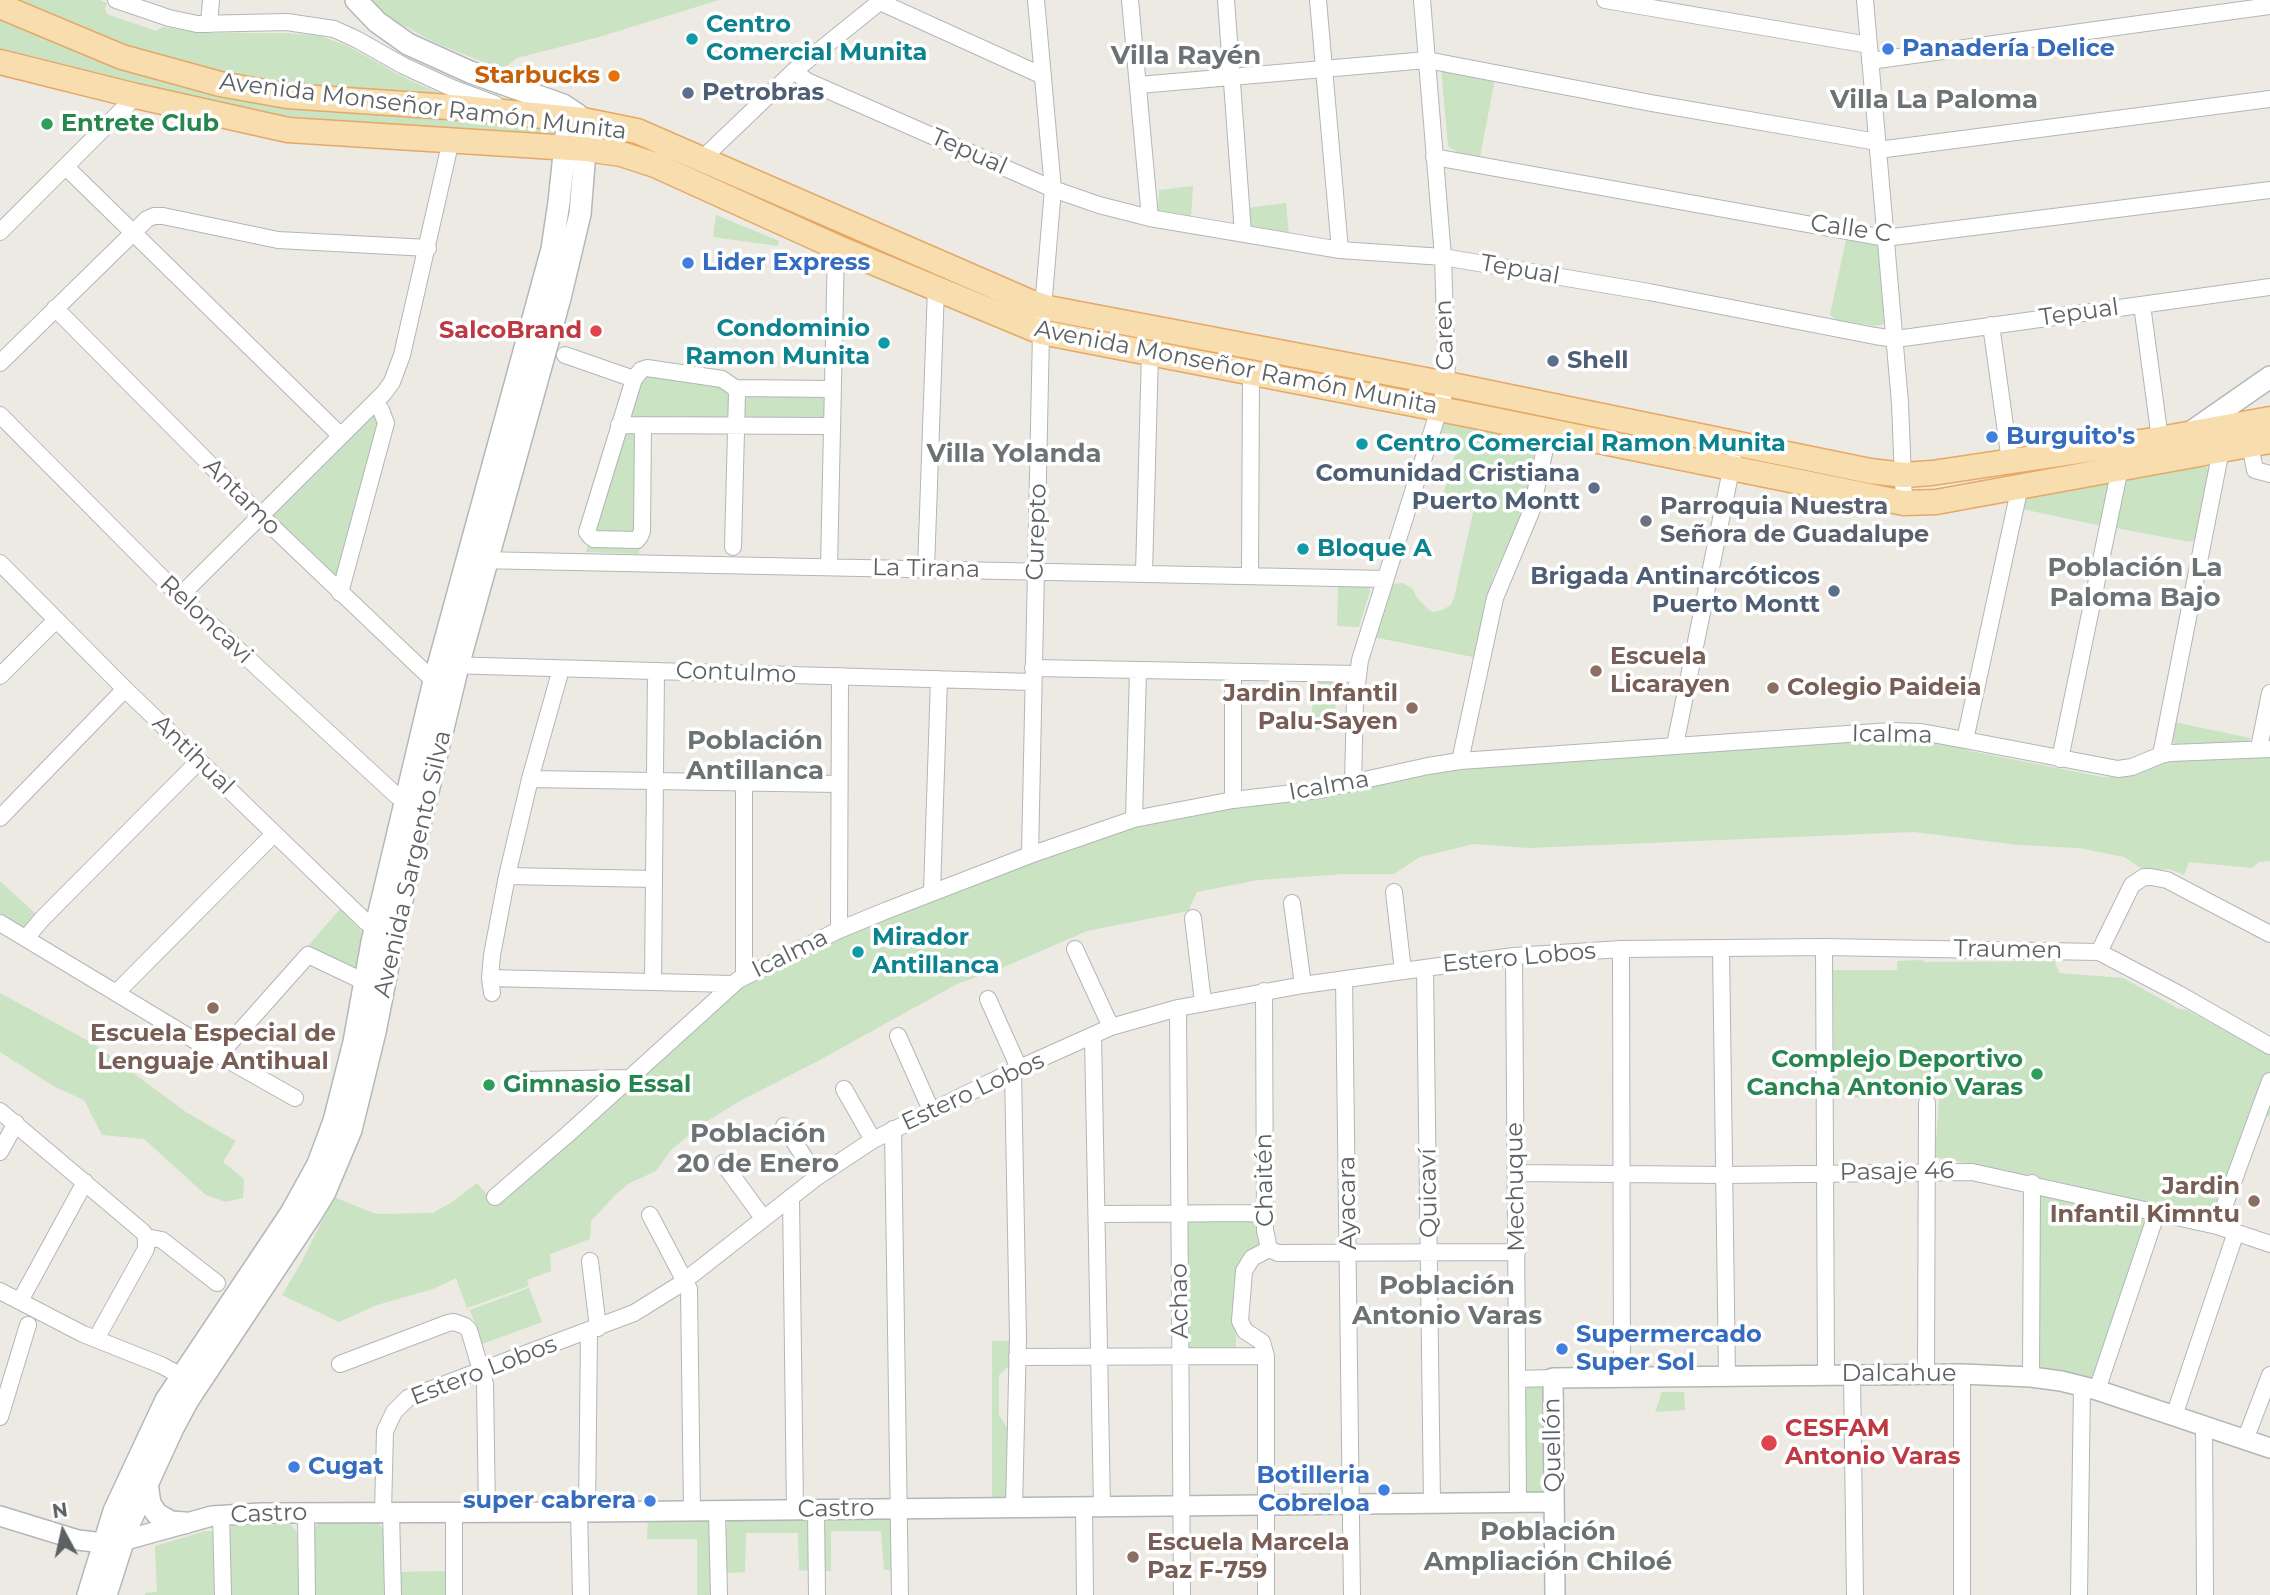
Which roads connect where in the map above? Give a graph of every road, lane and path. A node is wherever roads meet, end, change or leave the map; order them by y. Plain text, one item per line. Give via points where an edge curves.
1 (116, 0) edge
2 (211, 0) edge
3 (356, 0) edge
4 (1036, 0) edge
5 (1130, 0) edge
6 (1226, 0) edge
7 (1318, 0) edge
8 (1422, 0) edge
9 (1605, 0) edge
10 (1865, 0) edge
11 (881, 1) edge
12 (0, 6) edge
13 (2270, 6) edge
14 (209, 24) junction
15 (1869, 53) junction
16 (1427, 60) junction
17 (0, 61) edge
18 (1325, 69) junction
19 (794, 71) junction
20 (1043, 76) junction
21 (1232, 77) junction
22 (1139, 85) junction
23 (136, 96) junction
24 (2270, 99) edge
25 (568, 113) junction
26 (533, 116) junction
27 (451, 140) junction
28 (1878, 146) junction
29 (575, 148) junction
30 (1434, 157) junction
31 (702, 159) junction
32 (66, 167) junction
33 (1053, 189) junction
34 (2270, 190) edge
35 (1150, 218) junction
36 (0, 232) edge
37 (133, 233) junction
38 (1243, 233) junction
39 (1885, 238) junction
40 (836, 247) junction
41 (428, 248) junction
42 (1339, 250) junction
43 (1443, 257) junction
44 (545, 277) junction
45 (2270, 287) edge
46 (936, 288) junction
47 (560, 298) junction
48 (2143, 304) junction
49 (1043, 307) junction
50 (55, 308) junction
51 (1991, 325) junction
52 (1041, 332) junction
53 (1895, 339) junction
54 (1150, 353) junction
55 (565, 355) dead end
56 (0, 363) edge
57 (1251, 373) junction
58 (2270, 377) edge
59 (634, 379) junction
60 (1447, 384) junction
61 (735, 387) junction
62 (832, 389) junction
63 (374, 403) junction
64 (1439, 409) junction
65 (0, 415) edge
66 (2270, 419) edge
67 (619, 425) junction
68 (643, 425) junction
69 (735, 425) junction
70 (831, 426) junction
71 (1549, 431) junction
72 (2189, 433) junction
73 (341, 436) junction
74 (2160, 439) junction
75 (2260, 442) edge
76 (1737, 444) junction
77 (2221, 450) junction
78 (2010, 461) junction
79 (1731, 468) junction
80 (2120, 468) junction
81 (2270, 474) edge
82 (1904, 475) junction
83 (2020, 486) junction
84 (1904, 503) junction
85 (261, 516) junction
86 (733, 547) dead end
87 (476, 560) junction
88 (0, 564) edge
89 (829, 567) junction
90 (926, 569) junction
91 (1035, 571) junction
92 (1144, 573) junction
93 (1250, 575) junction
94 (1385, 579) junction
95 (340, 593) junction
96 (180, 596) junction
97 (56, 620) junction
98 (561, 669) junction
99 (1138, 670) junction
100 (444, 671) junction
101 (656, 671) junction
102 (1233, 672) junction
103 (1357, 674) junction
104 (1033, 675) junction
105 (0, 676) edge
106 (840, 676) junction
107 (939, 679) junction
108 (125, 689) junction
109 (2270, 693) edge
110 (1965, 740) junction
111 (1675, 745) junction
112 (2264, 748) edge
113 (2161, 755) junction
114 (2060, 759) junction
115 (199, 761) junction
116 (1460, 761) junction
117 (530, 779) junction
118 (655, 781) junction
119 (744, 782) junction
120 (1353, 783) junction
121 (838, 784) junction
122 (1233, 800) junction
123 (415, 806) junction
124 (0, 818) edge
125 (1134, 819) junction
126 (274, 834) junction
127 (1030, 855) junction
128 (507, 876) junction
129 (654, 878) junction
130 (932, 892) junction
131 (1394, 892) dead end
132 (1292, 903) dead end
133 (1194, 918) dead end
134 (0, 923) edge
135 (839, 930) junction
136 (384, 933) junction
137 (2270, 934) edge
138 (26, 938) junction
139 (1824, 947) junction
140 (1721, 948) junction
141 (1075, 949) dead end
142 (1621, 949) junction
143 (2099, 952) junction
144 (1514, 956) junction
145 (1425, 968) junction
146 (1403, 971) junction
147 (1344, 979) junction
148 (738, 980) junction
149 (365, 982) junction
150 (653, 982) junction
151 (1303, 985) junction
152 (1265, 991) junction
153 (116, 993) junction
154 (988, 999) dead end
155 (1203, 1002) junction
156 (1178, 1008) junction
157 (1111, 1027) junction
158 (1093, 1036) junction
159 (898, 1037) dead end
160 (2270, 1046) edge
161 (219, 1055) junction
162 (1016, 1070) junction
163 (629, 1078) junction
164 (522, 1080) dead end
165 (2270, 1081) edge
166 (844, 1089) dead end
167 (295, 1098) dead end
168 (1927, 1103) dead end
169 (932, 1110) junction
170 (0, 1111) edge
171 (16, 1123) junction
172 (784, 1126) dead end
173 (893, 1129) junction
174 (873, 1140) junction
175 (0, 1152) edge
176 (723, 1163) dead end
177 (1928, 1171) junction
178 (1516, 1173) junction
179 (1826, 1173) junction
180 (1621, 1174) junction
181 (1724, 1175) junction
182 (817, 1177) junction
183 (85, 1182) junction
184 (2032, 1184) junction
185 (495, 1197) dead end
186 (791, 1197) junction
187 (2157, 1212) junction
188 (1265, 1213) junction
189 (1097, 1214) junction
190 (1179, 1214) junction
191 (650, 1215) dead end
192 (763, 1218) junction
193 (2217, 1226) junction
194 (2236, 1232) junction
195 (146, 1237) junction
196 (2270, 1244) edge
197 (1269, 1249) junction
198 (1517, 1252) junction
199 (1349, 1253) junction
200 (1430, 1253) junction
201 (590, 1261) dead end
202 (685, 1280) junction
203 (217, 1283) dead end
204 (0, 1291) edge
205 (20, 1301) junction
206 (28, 1325) dead end
207 (593, 1330) junction
208 (96, 1339) junction
209 (1266, 1356) junction
210 (1017, 1357) junction
211 (1099, 1357) junction
212 (1181, 1357) junction
213 (340, 1364) dead end
214 (482, 1370) junction
215 (1926, 1374) junction
216 (1962, 1374) junction
217 (1826, 1375) junction
218 (1852, 1375) junction
219 (1727, 1376) junction
220 (2270, 1376) edge
221 (1622, 1377) junction
222 (2031, 1377) junction
223 (1553, 1378) junction
224 (1518, 1379) junction
225 (190, 1381) junction
226 (2089, 1388) junction
227 (2267, 1395) edge
228 (0, 1416) edge
229 (2174, 1416) junction
230 (2204, 1426) junction
231 (2245, 1440) junction
232 (2270, 1448) edge
233 (147, 1483) junction
234 (1518, 1502) junction
235 (1554, 1502) junction
236 (1432, 1503) junction
237 (1351, 1504) junction
238 (1266, 1505) junction
239 (1180, 1506) junction
240 (1014, 1507) junction
241 (1093, 1507) junction
242 (899, 1509) junction
243 (795, 1510) junction
244 (816, 1510) junction
245 (487, 1511) junction
246 (692, 1511) junction
247 (718, 1511) junction
248 (306, 1512) junction
249 (387, 1512) junction
250 (454, 1512) junction
251 (583, 1512) junction
252 (221, 1515) junction
253 (0, 1516) edge
254 (185, 1523) junction
255 (113, 1542) junction
256 (88, 1595) edge
257 (106, 1595) edge
258 (223, 1595) edge
259 (307, 1595) edge
260 (393, 1595) edge
261 (454, 1595) edge
262 (581, 1595) edge
263 (719, 1595) edge
264 (817, 1595) edge
265 (900, 1595) edge
266 (1085, 1595) edge
267 (1182, 1595) edge
268 (1266, 1595) edge
269 (1352, 1595) edge
270 (1555, 1595) edge
271 (1855, 1595) edge
272 (1962, 1595) edge
273 (2080, 1595) edge
274 (2205, 1595) edge

1 - 14 street via 169,19
2 - 14 street
3 - 25 main road via 408,44
4 - 20 street, Curepto
5 - 22 street
6 - 21 street
7 - 18 street
8 - 16 street, Caren
9 - 15 street
10 - 15 street
11 - 19 street
11 - 20 street
12 - 26 main road, Avenida Monseñor Ramón Munita via 122,57 220,84 287,96
13 - 15 street
14 - 26 street via 287,22 334,29 452,88
15 - 28 street
16 - 18 street
16 - 28 street
16 - 30 street, Caren
17 - 23 main road, Avenida Monseñor Ramón Munita
18 - 21 street
18 - 42 street
19 - 31 street
19 - 33 street, Tepual via 807,81
20 - 33 street, Curepto
21 - 22 street
21 - 38 street
22 - 35 street
23 - 27 main road, Avenida Monseñor Ramón Munita via 288,130
23 - 32 street
24 - 28 street
25 - 26 main road, Avenida Monseñor Ramón Munita
25 - 29 main road, Avenida Sargento Silva
25 - 31 main road, Avenida Monseñor Ramón Munita via 636,131
27 - 29 main road, Avenida Monseñor Ramón Munita
27 - 41 street
28 - 39 street
29 - 40 main road, Avenida Monseñor Ramón Munita via 621,154 655,165
29 - 44 main road, Avenida Sargento Silva
29 - 47 main road, Avenida Sargento Silva via 576,235
30 - 39 street, Calle C
30 - 43 street, Caren
31 - 49 main road, Avenida Monseñor Ramón Munita
32 - 36 street
32 - 37 street
33 - 35 street, Tepual
33 - 49 street, Curepto
34 - 39 street, Calle C
35 - 38 street, Tepual
37 - 41 street via 151,218 163,216 278,240
37 - 50 street
37 - 73 street
38 - 42 street, Tepual
39 - 53 street
40 - 46 main road, Avenida Monseñor Ramón Munita
40 - 62 street
41 - 63 street via 399,368
42 - 43 street, Tepual
43 - 53 street, Tepual
43 - 60 street, Caren
44 - 47 main road
44 - 87 main road, Avenida Sargento Silva
45 - 48 street, Tepual
46 - 52 main road, Avenida Monseñor Ramón Munita
46 - 90 street
47 - 87 main road, Avenida Sargento Silva
48 - 51 street, Tepual
48 - 74 street
49 - 52 street, Curepto
49 - 60 main road, Avenida Monseñor Ramón Munita
50 - 56 street
50 - 85 street, Antamo
51 - 53 street, Tepual
51 - 78 street
52 - 54 main road, Avenida Monseñor Ramón Munita
52 - 91 street, Curepto
53 - 82 street
54 - 57 main road, Avenida Monseñor Ramón Munita
54 - 92 street
55 - 59 street
57 - 64 main road, Avenida Monseñor Ramón Munita
57 - 93 street
58 - 72 main road, Avenida Monseñor Ramón Munita
59 - 61 street via 648,368 722,379
59 - 67 street
60 - 64 street, Caren
60 - 76 main road, Avenida Monseñor Ramón Munita
61 - 62 street
61 - 69 street
62 - 70 street
63 - 73 street
63 - 95 street via 386,423
64 - 71 main road, Avenida Monseñor Ramón Munita
64 - 94 street, Caren
65 - 96 street, Reloncavi
66 - 72 main road, Avenida Monseñor Ramón Munita
67 - 68 street
67 - 68 street via 587,532 594,539 636,540 640,536
68 - 69 street
69 - 70 street
69 - 86 street
70 - 89 street
71 - 79 main road, Avenida Monseñor Ramón Munita
71 - 116 street via 1531,512 1494,598
72 - 74 main road, Avenida Monseñor Ramón Munita
73 - 85 street
74 - 78 main road, Avenida Monseñor Ramón Munita
75 - 77 main road, Avenida Monseñor Ramón Munita
75 - 81 street, Avenida Monseñor Ramón Munita via 2255,470
76 - 79 street
76 - 82 main road, Avenida Monseñor Ramón Munita
77 - 80 main road, Avenida Monseñor Ramón Munita
77 - 113 street
78 - 82 main road, Avenida Monseñor Ramón Munita
79 - 84 main road, Avenida Monseñor Ramón Munita
79 - 111 street
80 - 83 main road, Avenida Monseñor Ramón Munita
80 - 114 street
82 - 84 street
83 - 84 main road, Avenida Monseñor Ramón Munita via 1936,502
83 - 110 street
85 - 95 street, Antamo
85 - 96 street
87 - 89 street, La Tirana
87 - 100 main road, Avenida Sargento Silva
88 - 97 street, Antihual
89 - 90 street, La Tirana
90 - 91 street, La Tirana
91 - 92 street, La Tirana
91 - 104 street, Curepto
92 - 93 street, La Tirana
93 - 94 street, La Tirana
94 - 103 street, Caren
95 - 100 street, Antamo
96 - 123 street, Reloncavi
97 - 105 street
97 - 108 street, Antihual
98 - 100 street, Contulmo
98 - 101 street, Contulmo
98 - 117 street
99 - 102 street, Contulmo
99 - 104 street, Contulmo
99 - 125 street
100 - 123 main road, Avenida Sargento Silva
101 - 106 street, Contulmo
101 - 118 street
102 - 103 street, Contulmo
102 - 122 street
103 - 120 street, Caren
104 - 107 street, Contulmo
104 - 127 street, Curepto
106 - 107 street, Contulmo
106 - 121 street
107 - 130 street
108 - 115 street, Antihual
108 - 124 street
109 - 112 street
110 - 111 street, Icalma via 1891,731
110 - 114 street, Icalma
111 - 116 street, Icalma
112 - 113 street, Icalma
113 - 114 street, Icalma via 2118,769
115 - 126 street, Antihual
115 - 138 street
116 - 120 street, Icalma
117 - 118 street
117 - 128 street
118 - 119 street
118 - 129 street
119 - 121 street
119 - 148 street
120 - 122 street, Icalma
121 - 135 street
122 - 125 street, Icalma
123 - 136 main road, Avenida Sargento Silva
125 - 127 street, Icalma
126 - 136 street, Antihual
126 - 153 street
127 - 130 street, Icalma
128 - 129 street
128 - 150 street via 491,986
129 - 150 street
130 - 135 street, Icalma
131 - 146 street
132 - 151 street
133 - 155 street
134 - 138 street
135 - 148 street, Icalma
136 - 149 main road, Avenida Sargento Silva
136 - 225 main road, Avenida Sargento Silva via 363,1084 325,1192
137 - 143 street via 2167,880 2144,877 2128,891
138 - 153 street
139 - 140 street, Traumen
139 - 143 street, Traumen
139 - 179 street
140 - 142 street, Estero Lobos
140 - 181 street
141 - 157 street
142 - 144 street, Estero Lobos
142 - 180 street
143 - 160 street, Traumen
144 - 145 street, Estero Lobos
144 - 178 street, Mechuque
145 - 146 street, Estero Lobos
145 - 200 street, Quicaví
146 - 147 street, Estero Lobos
147 - 151 street, Estero Lobos
147 - 199 street, Ayacara
148 - 150 street
148 - 163 street, Icalma
149 - 161 street via 308,955
149 - 225 main road, Avenida Sargento Silva via 345,1085 317,1164
151 - 152 street, Estero Lobos
152 - 155 street, Estero Lobos
152 - 188 street, Chaitén
153 - 161 street
154 - 162 street
155 - 156 street, Estero Lobos
156 - 157 street, Estero Lobos
156 - 190 street, Achao
157 - 158 street, Estero Lobos
158 - 162 street, Estero Lobos
158 - 189 street
159 - 169 street
161 - 167 street
162 - 169 street, Estero Lobos
162 - 210 street
163 - 164 street
163 - 185 street, Icalma
165 - 193 street
166 - 174 street
168 - 177 street
169 - 173 street, Estero Lobos
170 - 171 street
171 - 175 street
171 - 183 street
172 - 182 street
173 - 174 street, Estero Lobos
173 - 242 street
174 - 182 street, Estero Lobos
176 - 192 street
177 - 179 street, Pasaje 46
177 - 184 street, Pasaje 46 via 1980,1172
177 - 215 street
178 - 180 street, Pasaje 46
178 - 198 street, Mechuque
179 - 181 street, Pasaje 46
179 - 217 street
180 - 181 street, Pasaje 46
180 - 221 street
181 - 219 street
182 - 186 street, Estero Lobos
183 - 195 street
183 - 205 street
184 - 187 street, Pasaje 46
184 - 222 street
186 - 192 street, Estero Lobos
186 - 243 street
187 - 193 street, Pasaje 46
187 - 226 street
188 - 190 street
188 - 197 street, Chaitén
189 - 190 street
189 - 211 street
190 - 212 street, Achao
191 - 202 street
192 - 202 street, Estero Lobos
193 - 194 street, Pasaje 46
194 - 196 street, Pasaje 46
194 - 229 street
195 - 203 street via 162,1240
195 - 208 street via 146,1249
197 - 199 street via 1278,1253
197 - 209 street, Chaitén via 1252,1258 1244,1271 1240,1321 1245,1331 1262,1342
198 - 200 street
198 - 224 street, Mechuque
199 - 200 street
199 - 237 street, Ayacara
200 - 236 street, Quicaví
201 - 207 street
202 - 207 street, Estero Lobos via 634,1313
202 - 246 street via 689,1289
204 - 205 street
205 - 208 street
206 - 228 street
207 - 214 street, Estero Lobos
207 - 251 street
208 - 225 street
209 - 212 street
209 - 238 street
210 - 211 street
210 - 240 street
211 - 212 street
211 - 241 street
212 - 239 street, Achao
213 - 214 street via 454,1322 468,1330
214 - 245 street
214 - 249 street, Estero Lobos via 417,1393 389,1418 384,1440
215 - 216 street, Dalcahue
215 - 218 street, Dalcahue
216 - 222 street, Dalcahue
216 - 272 street
217 - 218 street, Dalcahue
217 - 219 street, Dalcahue
218 - 271 street
219 - 221 street, Dalcahue
220 - 227 street
221 - 223 street, Dalcahue
222 - 226 street, Dalcahue
223 - 224 street, Dalcahue
223 - 235 street, Quellón
224 - 234 street, Mechuque
225 - 233 main road, Avenida Sargento Silva
225 - 255 main road, Avenida Sargento Silva via 154,1424 114,1511
226 - 229 street, Dalcahue
226 - 273 street
227 - 231 street
229 - 230 street, Dalcahue
230 - 231 street, Dalcahue
230 - 274 street
231 - 232 street, Dalcahue
233 - 254 main road via 150,1504 157,1514
233 - 255 main road, Avenida Sargento Silva
234 - 235 street, Castro
234 - 236 street, Castro
235 - 270 street, Quellón
236 - 237 street, Castro
237 - 238 street, Castro
237 - 269 street, Ayacara
238 - 239 street, Castro
238 - 268 street
239 - 241 street, Castro
239 - 267 street, Achao
240 - 241 street, Castro
240 - 242 street, Castro
241 - 266 street
242 - 244 street, Castro
242 - 265 street
243 - 244 street, Castro
243 - 247 street, Castro
244 - 264 street
245 - 250 street, Castro
245 - 251 street, Castro
246 - 247 street, Castro
246 - 251 street, Castro
247 - 263 street
248 - 249 street, Castro
248 - 252 street, Castro
248 - 259 street
249 - 250 street, Castro
249 - 260 street, Estero Lobos
250 - 261 street
251 - 262 street
252 - 254 street, Castro
252 - 258 street
253 - 255 street via 78,1540
254 - 255 street, Castro
255 - 256 main road, Avenida Sargento Silva
255 - 257 main road, Avenida Sargento Silva

